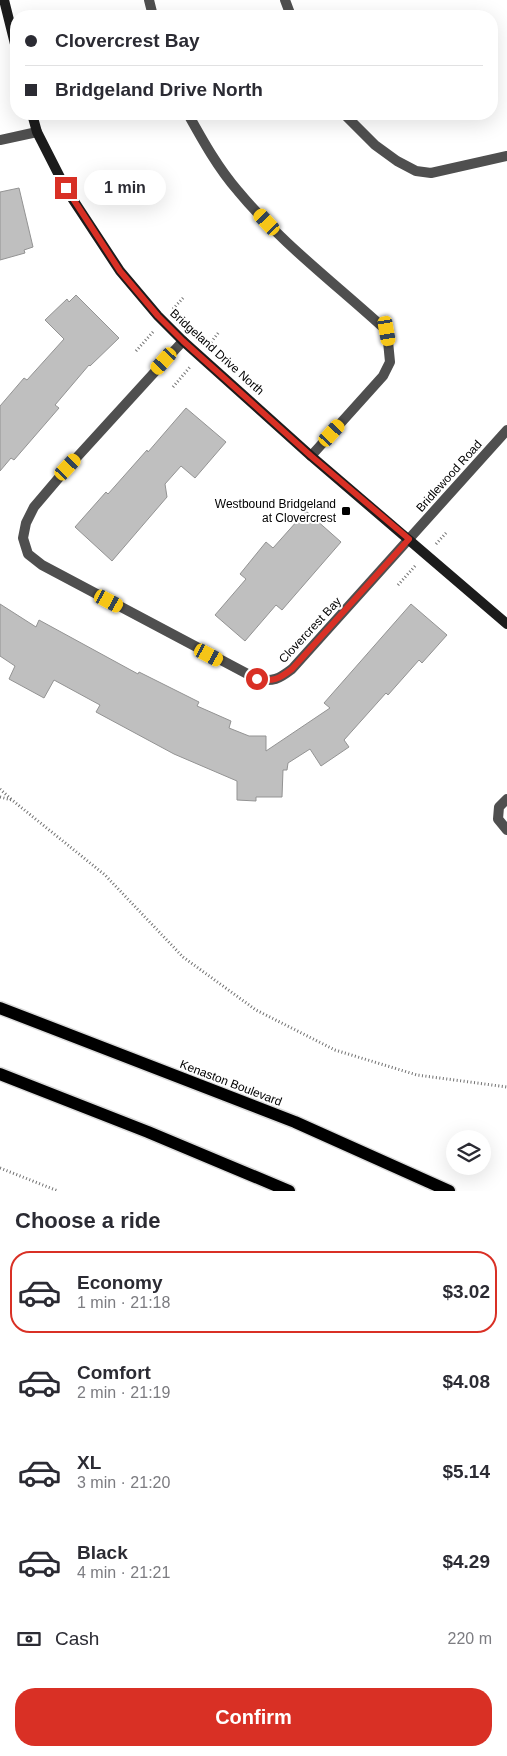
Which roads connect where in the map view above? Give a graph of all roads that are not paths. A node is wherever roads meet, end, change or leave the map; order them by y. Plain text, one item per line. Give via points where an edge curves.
1 (4, 0) edge
2 (10, 24) edge
3 (34, 120) edge
4 (191, 120) edge
5 (350, 120) edge
6 (37, 132) junction
7 (0, 140) edge
8 (507, 156) edge
9 (183, 341) junction
10 (507, 430) edge
11 (311, 456) junction
12 (409, 539) junction
13 (507, 624) edge
14 (507, 798) edge
15 (507, 830) edge
16 (0, 1008) edge
17 (0, 1074) edge
18 (289, 1191) edge
19 (449, 1191) edge

1 - 2 street
3 - 6 street, Bridgeland Drive North
4 - 11 street via 238,191 286,240 387,331 390,362 383,376
5 - 8 street via 375,145 416,171 431,173
6 - 7 street
6 - 9 street, Bridgeland Drive North via 66,188 120,271
9 - 11 street, Bridgeland Drive North
9 - 12 street, Clovercrest Bay via 34,507 23,538 28,554 42,565 243,673 270,681 292,669
10 - 12 street, Bridlewood Road
11 - 12 street, Bridgeland Drive North
12 - 13 street, Bridgeland Drive North
14 - 15 street via 499,807 498,818
16 - 19 main road, Kenaston Boulevard via 294,1122
17 - 18 main road

